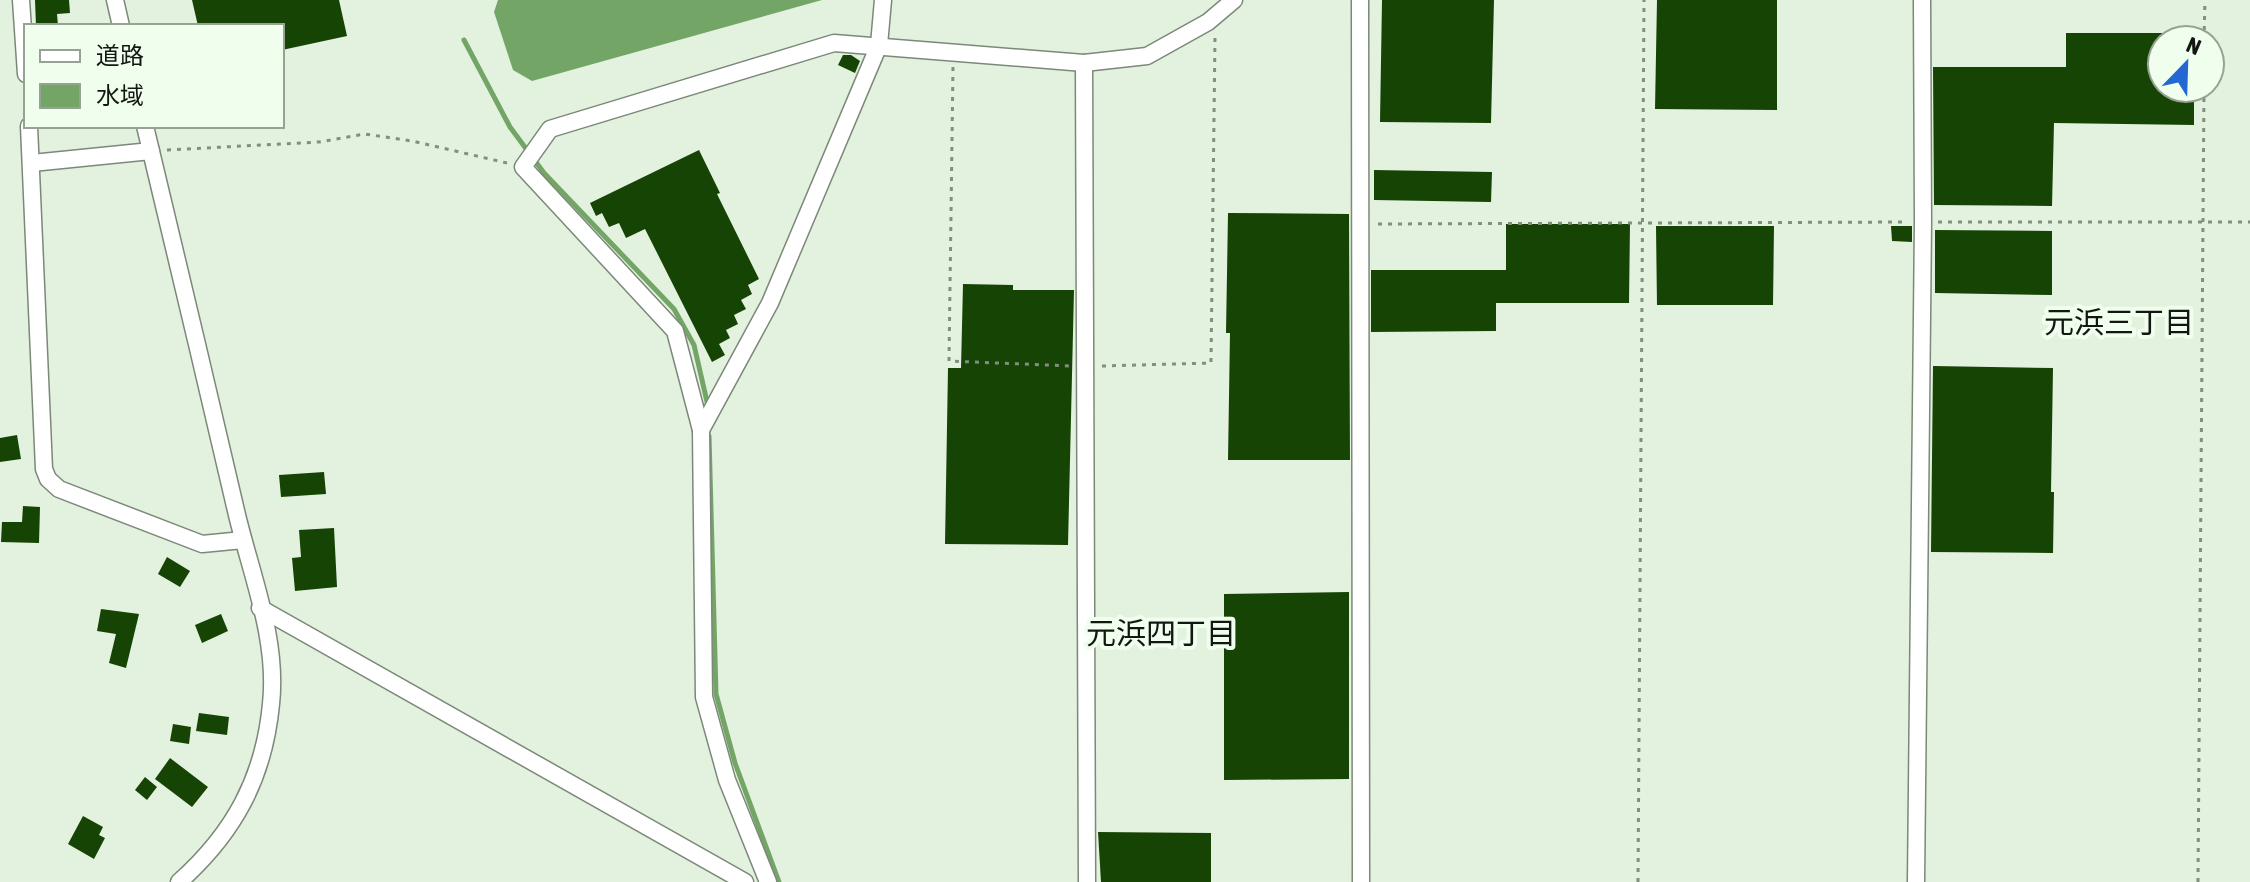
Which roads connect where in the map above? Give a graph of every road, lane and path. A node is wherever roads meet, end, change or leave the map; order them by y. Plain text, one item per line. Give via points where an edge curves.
1 (21, 0) edge
2 (115, 0) edge
3 (883, 0) edge
4 (1234, 0) edge
5 (1360, 0) edge
6 (1644, 0) edge
7 (1922, 0) edge
8 (2205, 0) edge
9 (121, 24) edge
10 (2204, 24) edge
11 (24, 44) edge
12 (879, 45) junction
13 (1084, 63) junction
14 (2204, 104) edge
15 (29, 128) edge
16 (145, 128) edge
17 (151, 151) junction
18 (32, 163) junction
19 (523, 167) junction
20 (1923, 222) junction
21 (2203, 222) junction
22 (2250, 222) edge
23 (1642, 223) junction
24 (1362, 224) junction
25 (701, 430) junction
26 (243, 540) junction
27 (260, 608) junction
28 (179, 882) edge
29 (745, 882) edge
30 (768, 882) edge
31 (1087, 882) edge
32 (1361, 882) edge
33 (1638, 882) edge
34 (1916, 882) edge
35 (2198, 882) edge

1 - 11 street
2 - 9 street
3 - 12 street
4 - 13 street via 1208,22 1147,56
5 - 24 street
6 - 23 path
7 - 20 street
8 - 10 path
12 - 13 street
12 - 19 street via 834,43 550,129
12 - 25 street via 770,303
13 - 31 street
14 - 21 path
15 - 18 street
16 - 17 street
17 - 18 street
17 - 19 path via 319,142 365,134
17 - 26 street
18 - 26 street via 48,479 59,489 202,544
19 - 25 street via 675,331
20 - 21 path
20 - 23 path
20 - 34 street
21 - 22 path
21 - 35 path
23 - 24 path
23 - 33 path
24 - 32 street
25 - 30 street via 704,697 727,780
26 - 27 street
27 - 28 street via 271,659 272,701 258,768 224,836
27 - 29 street

